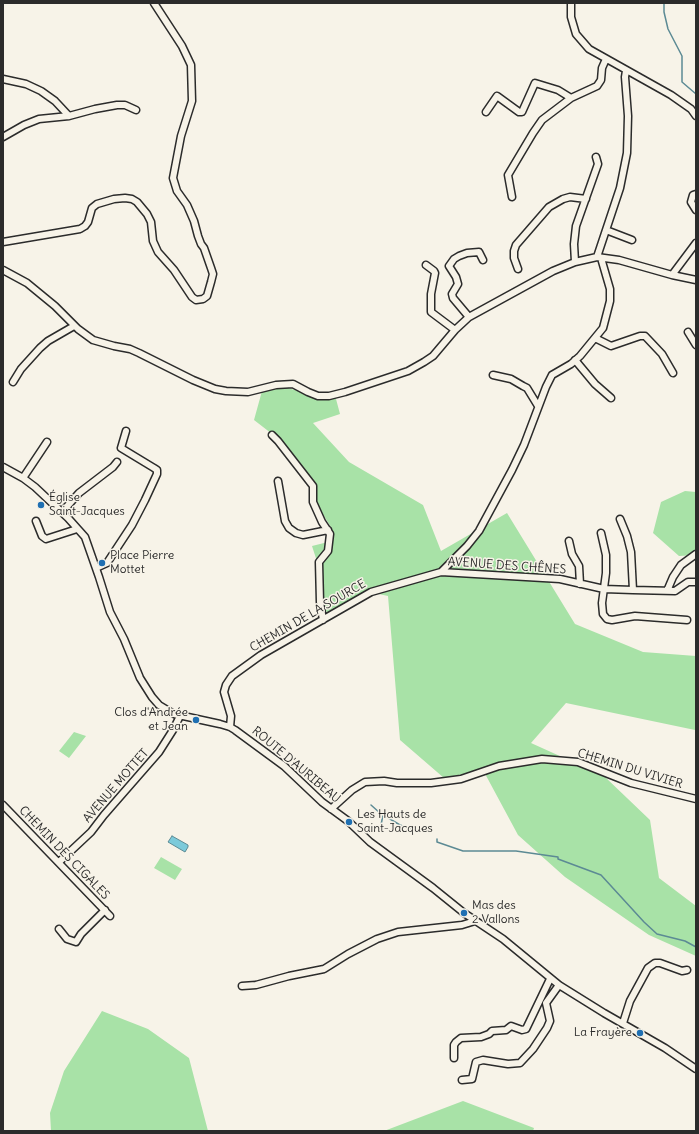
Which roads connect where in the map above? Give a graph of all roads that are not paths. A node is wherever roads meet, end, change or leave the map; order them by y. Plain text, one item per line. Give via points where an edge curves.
1 (154, 3) edge
2 (571, 3) edge
3 (606, 59) junction
4 (626, 71) junction
5 (3, 78) edge
6 (571, 98) junction
7 (136, 110) dead end
8 (486, 112) dead end
9 (69, 116) junction
10 (696, 116) edge
11 (3, 129) edge
12 (5, 136) edge
13 (596, 157) dead end
14 (696, 194) edge
15 (512, 197) dead end
16 (586, 199) junction
17 (696, 210) edge
18 (606, 230) junction
19 (632, 240) dead end
20 (3, 242) edge
21 (696, 243) edge
22 (599, 258) junction
23 (483, 260) dead end
24 (575, 262) junction
25 (426, 266) dead end
26 (518, 269) dead end
27 (3, 270) edge
28 (672, 275) junction
29 (696, 280) edge
30 (469, 317) junction
31 (74, 326) junction
32 (455, 330) junction
33 (688, 332) dead end
34 (594, 338) junction
35 (696, 345) edge
36 (575, 360) junction
37 (673, 373) dead end
38 (493, 376) dead end
39 (13, 382) dead end
40 (611, 398) dead end
41 (538, 406) junction
42 (126, 431) dead end
43 (272, 435) dead end
44 (47, 442) dead end
45 (117, 462) dead end
46 (3, 467) edge
47 (23, 478) junction
48 (278, 481) dead end
49 (62, 512) junction
50 (620, 519) dead end
51 (36, 521) dead end
52 (77, 529) junction
53 (328, 530) junction
54 (601, 533) dead end
55 (569, 541) dead end
56 (696, 554) edge
57 (96, 568) junction
58 (441, 572) junction
59 (696, 582) edge
60 (580, 584) junction
61 (604, 589) junction
62 (633, 590) junction
63 (667, 591) junction
64 (323, 620) junction
65 (687, 620) dead end
66 (180, 716) junction
67 (230, 727) junction
68 (696, 799) edge
69 (3, 805) edge
70 (331, 809) junction
71 (59, 862) junction
72 (105, 910) junction
73 (110, 916) dead end
74 (475, 921) junction
75 (59, 929) dead end
76 (687, 970) dead end
77 (550, 979) junction
78 (559, 985) junction
79 (242, 986) dead end
80 (623, 1023) junction
81 (454, 1058) dead end
82 (696, 1069) edge
83 (462, 1080) dead end

1 - 20 street via 182,46 191,65 192,101 181,136 173,178 177,191 194,220 211,268 212,282 207,296 196,300 192,297 158,252 147,214 138,202 125,198 114,198 96,204 92,208 88,222 80,229
2 - 3 street via 571,17 576,34 589,49
3 - 4 street
3 - 6 street via 597,86
4 - 10 street via 681,102
4 - 18 street via 627,153 620,188
5 - 9 street via 41,91
6 - 8 street via 558,90 535,83 522,112 518,112 497,96
6 - 15 street via 542,120 508,175
7 - 9 street via 116,105
9 - 12 street via 39,119
11 - 12 street
13 - 16 street via 598,164
14 - 17 street via 693,195 691,202
16 - 24 street via 576,226
16 - 26 street via 570,197 549,207 516,245 514,258
18 - 19 street
18 - 22 street
21 - 28 street
22 - 24 street
22 - 28 street via 619,260
22 - 34 street, CHEMIN DE LA SOURCE via 610,289 610,301 603,328
23 - 30 street via 479,252 467,253 454,259 449,266 458,284 452,294 453,298
24 - 30 street via 553,270
25 - 32 street via 435,273 431,312
27 - 31 street via 27,283
28 - 29 street
30 - 32 street
31 - 32 street via 93,340 135,351 215,389 248,392 293,384 318,396 345,392 408,371 433,356
31 - 39 street via 40,348
33 - 35 street
34 - 36 street, CHEMIN DE LA SOURCE
34 - 37 street via 612,346 645,336 662,354
36 - 40 street via 594,384
36 - 41 street, CHEMIN DE LA SOURCE via 552,375
38 - 41 street via 511,379 523,386 531,393
41 - 58 street, CHEMIN DE LA SOURCE via 524,445 479,531
42 - 57 street via 121,448 157,470 157,474 132,525 107,563
43 - 53 street via 313,486 313,502
44 - 47 street
45 - 49 street via 79,493
46 - 47 street, ROUTE D'AURIBEAU
47 - 49 street, ROUTE D'AURIBEAU
48 - 53 street via 285,521 289,528 303,535
49 - 52 street, ROUTE D'AURIBEAU
50 - 62 street via 631,552
51 - 52 street via 42,536 46,539
52 - 57 street, ROUTE D'AURIBEAU via 85,537
53 - 64 street via 328,552 319,562
54 - 61 street via 606,555
55 - 60 street via 572,554 579,566
56 - 63 street via 681,566
57 - 66 street, ROUTE D'AURIBEAU via 110,612 140,678 159,705 168,712
58 - 60 street, AVENUE DES CHÊNES via 560,579
58 - 64 street, CHEMIN DE LA SOURCE via 371,592
59 - 63 street via 688,582 675,591
60 - 61 street, AVENUE DES CHÊNES
61 - 62 street, AVENUE DES CHÊNES
61 - 65 street via 603,614 607,619 635,616
62 - 63 street, AVENUE DES CHÊNES
64 - 67 street, CHEMIN DE LA SOURCE via 261,655 232,676 224,692 231,716
66 - 67 street, ROUTE D'AURIBEAU
66 - 71 street, AVENUE MOTTET via 159,752 91,832
67 - 70 street, ROUTE D'AURIBEAU via 284,766
68 - 70 street, CHEMIN DU VIVIER via 631,783 578,762 542,759 510,764 461,779 431,783 364,782
69 - 71 street, CHEMIN DES CIGALES
70 - 74 street, ROUTE D'AURIBEAU via 370,842
71 - 72 street, CHEMIN DES CIGALES
72 - 73 street, CHEMIN DES CIGALES
72 - 75 street via 76,942 67,939
74 - 77 street, ROUTE D'AURIBEAU via 503,939
74 - 79 street via 462,925 398,932 377,939 324,969
76 - 80 street via 682,971 655,963 648,968 630,1001
77 - 78 street, ROUTE D'AURIBEAU
77 - 81 street via 526,1029 511,1026 506,1030 492,1031 482,1037 461,1038 454,1046
78 - 80 street, ROUTE D'AURIBEAU
78 - 83 street via 546,1003 550,1021 547,1028 520,1063 483,1060 476,1062 472,1079
80 - 82 street, ROUTE D'AURIBEAU

